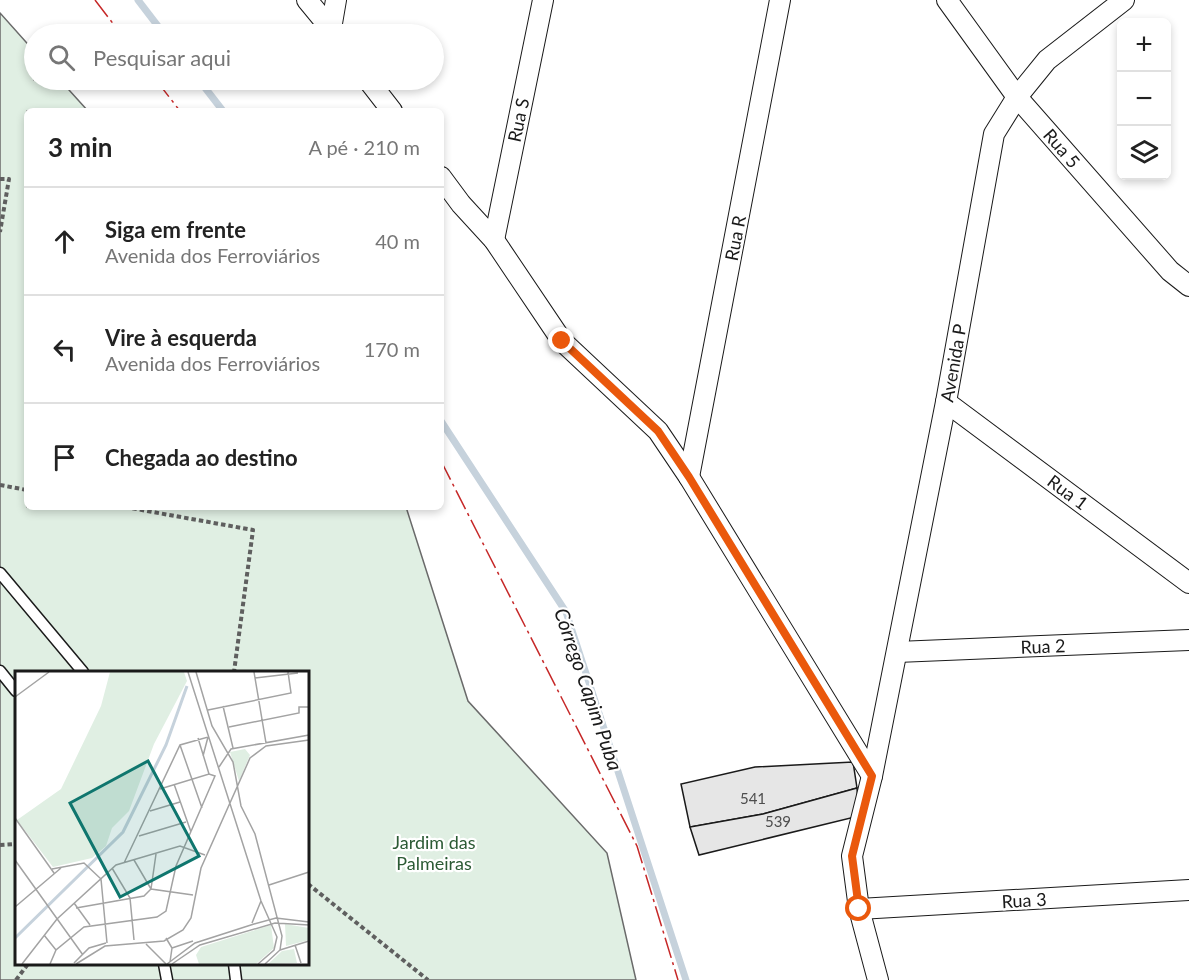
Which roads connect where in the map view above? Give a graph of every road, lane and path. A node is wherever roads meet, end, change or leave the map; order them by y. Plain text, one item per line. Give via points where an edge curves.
1 (307, 0) edge
2 (336, 0) edge
3 (543, 0) edge
4 (780, 0) edge
5 (947, 0) edge
6 (1124, 0) edge
7 (326, 24) edge
8 (334, 24) edge
9 (376, 90) edge
10 (1017, 97) junction
11 (390, 108) edge
12 (0, 179) edge
13 (444, 181) edge
14 (0, 232) edge
15 (494, 240) junction
16 (1189, 286) edge
17 (946, 402) junction
18 (689, 477) junction
19 (0, 485) edge
20 (24, 489) edge
21 (142, 510) edge
22 (0, 573) edge
23 (1189, 583) edge
24 (1189, 640) edge
25 (897, 652) junction
26 (0, 671) edge
27 (82, 671) edge
28 (234, 671) edge
29 (15, 690) edge
30 (872, 776) junction
31 (15, 844) edge
32 (0, 845) edge
33 (309, 885) edge
34 (1189, 890) edge
35 (859, 909) junction
36 (27, 965) edge
37 (164, 965) edge
38 (234, 965) edge
39 (16, 980) edge
40 (166, 980) edge
41 (236, 980) edge
42 (428, 980) edge
43 (878, 980) edge

1 - 7 street
2 - 8 street
3 - 15 street, Rua S
4 - 18 street, Rua R
5 - 10 street, Rua 5
6 - 10 street, Avenida P via 1047,60
9 - 11 street
10 - 16 street, Rua 5 via 1170,270
10 - 17 street, Avenida P via 994,134
12 - 14 path via 9,179
13 - 15 street
15 - 18 street via 562,341 658,431
17 - 23 street, Rua 1
17 - 25 street, Avenida P
18 - 30 street
19 - 20 path
21 - 28 path via 253,530
22 - 27 lane
24 - 25 street, Rua 2
25 - 30 street, Avenida P
26 - 29 lane
30 - 35 street, Avenida P via 852,856
31 - 32 path
33 - 42 path
34 - 35 street, Rua 3
35 - 43 street, Avenida P
36 - 39 path
37 - 40 lane
38 - 41 lane

